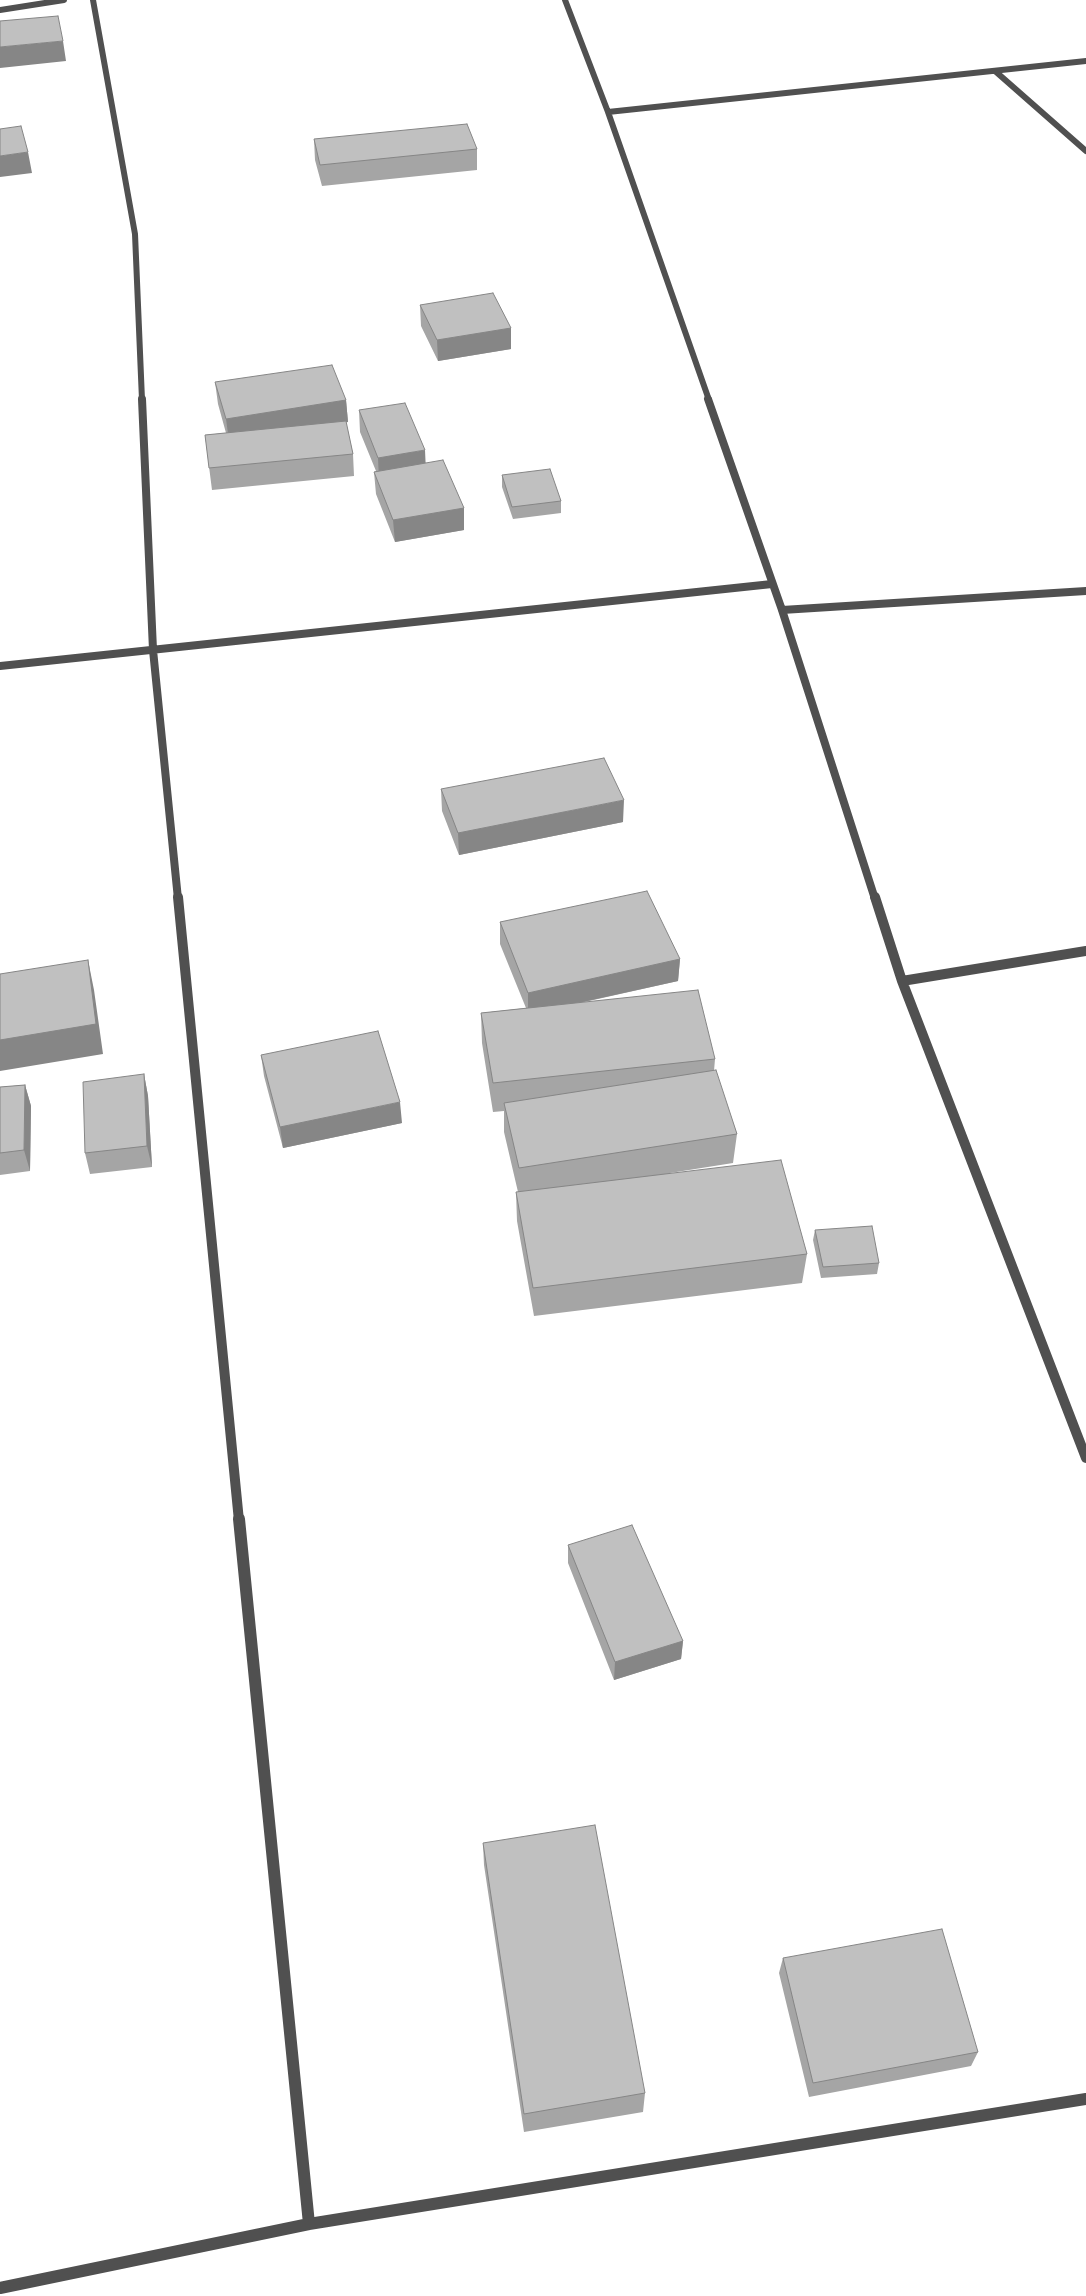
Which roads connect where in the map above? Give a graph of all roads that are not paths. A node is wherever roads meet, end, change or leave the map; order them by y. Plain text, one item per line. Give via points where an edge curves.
1 (64, 0) edge
2 (93, 0) edge
3 (565, 0) edge
4 (0, 10) edge
5 (1086, 61) edge
6 (995, 72) junction
7 (608, 112) junction
8 (1086, 151) edge
9 (772, 584) junction
10 (1086, 591) edge
11 (782, 610) junction
12 (153, 650) junction
13 (0, 666) edge
14 (1086, 951) edge
15 (902, 981) junction
16 (1086, 1458) edge
17 (1086, 2099) edge
18 (309, 2224) junction
19 (0, 2288) edge

1 - 4 street
2 - 12 street via 135,234
3 - 7 street
5 - 6 street
6 - 7 street
6 - 8 street
7 - 9 street
9 - 11 street
9 - 12 street
10 - 11 street
11 - 15 street
12 - 13 street
12 - 18 street
14 - 15 street
15 - 16 street
17 - 18 street
18 - 19 street

